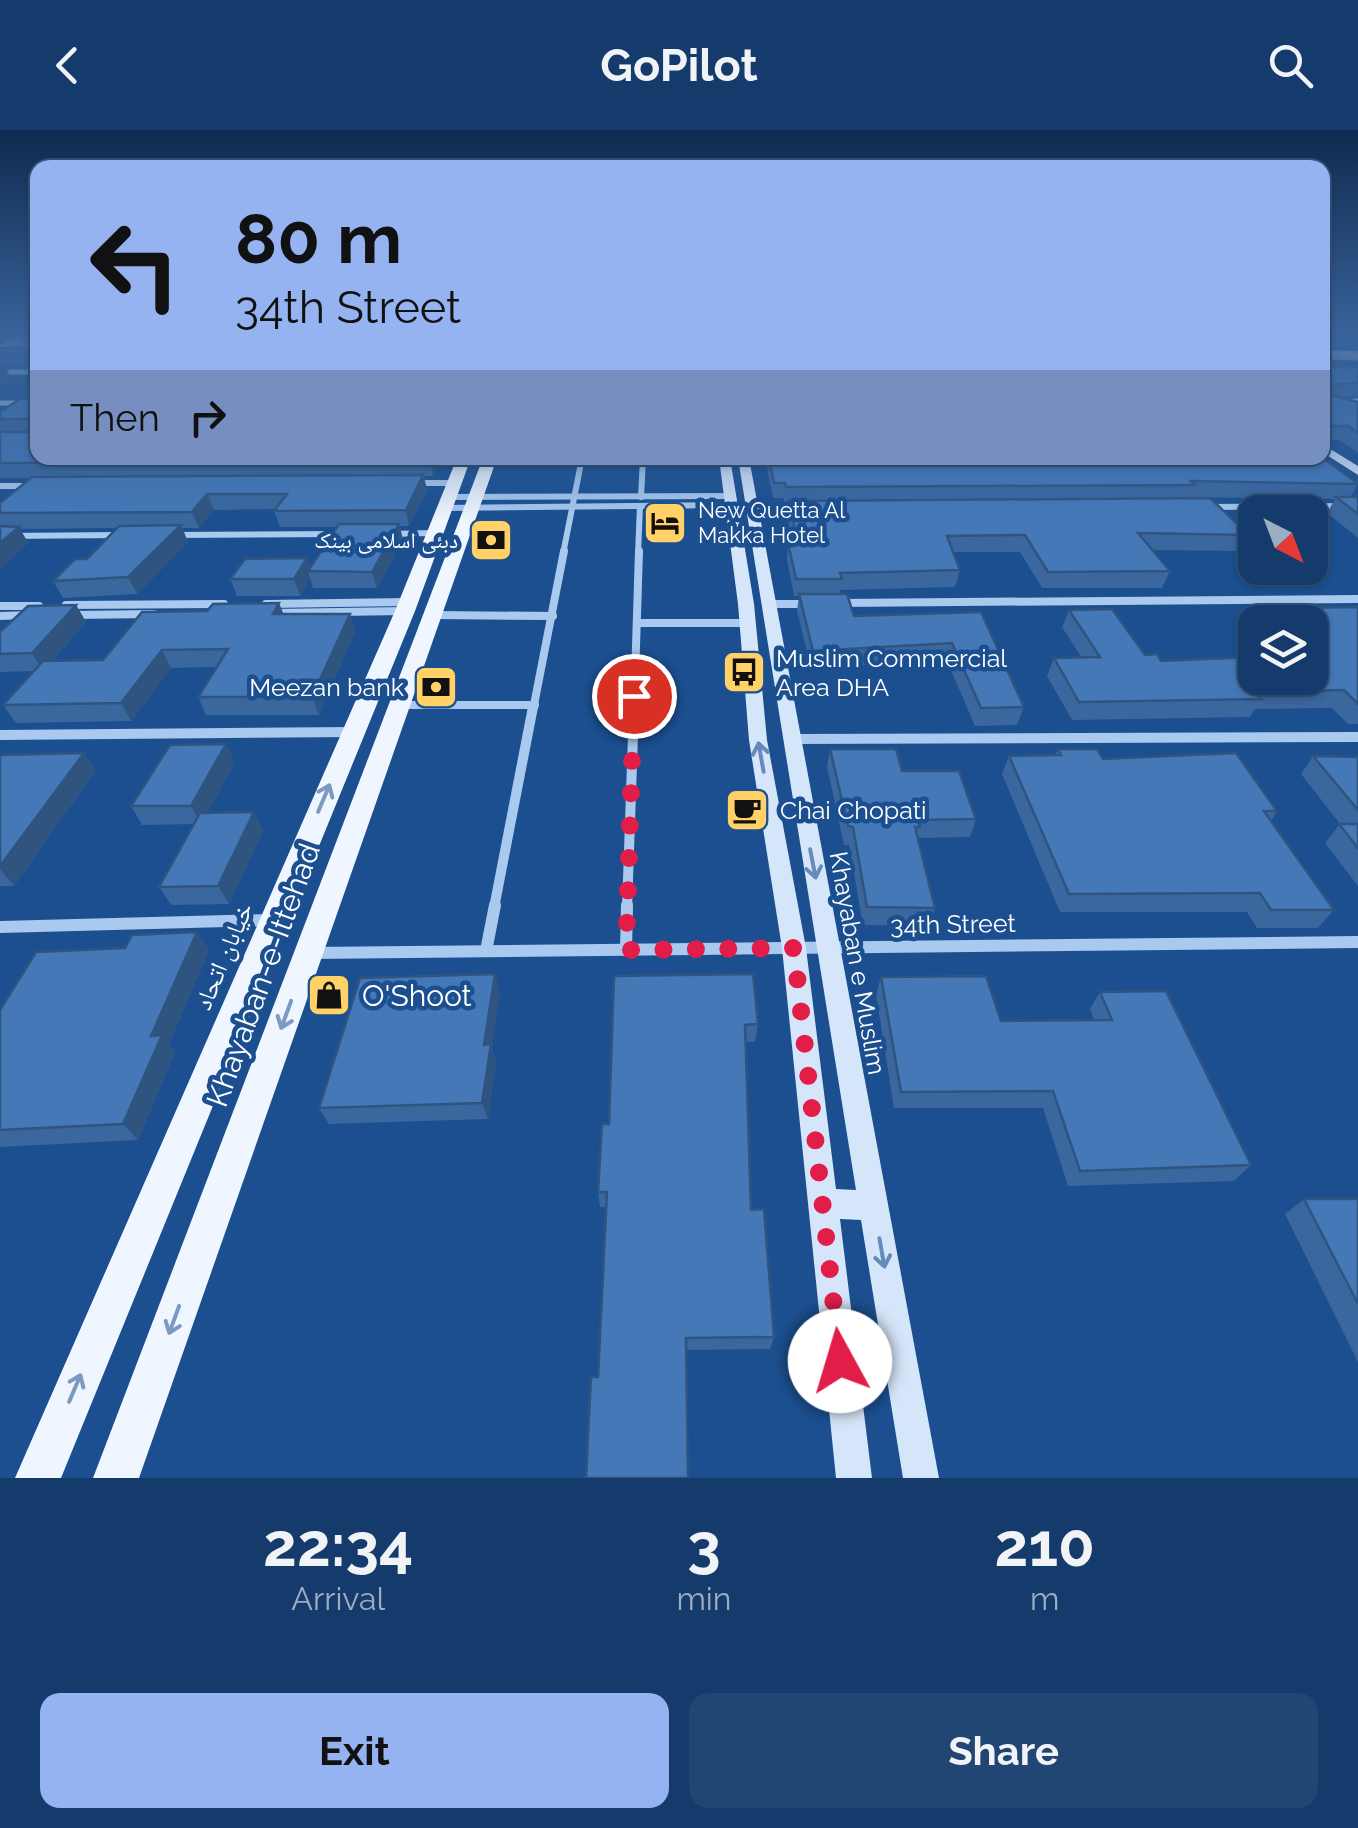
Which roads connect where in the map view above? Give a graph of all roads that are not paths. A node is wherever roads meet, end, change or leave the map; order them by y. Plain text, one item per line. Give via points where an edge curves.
1 (1358, 401) edge
2 (30, 402) edge
3 (0, 403) edge
4 (1330, 403) edge
5 (1330, 405) edge
6 (1358, 411) edge
7 (1330, 453) edge
8 (484, 465) edge
9 (581, 465) edge
10 (644, 465) edge
11 (726, 465) edge
12 (742, 465) edge
13 (1325, 465) edge
14 (1358, 472) edge
15 (396, 484) edge
16 (0, 486) edge
17 (40, 486) edge
18 (1358, 489) edge
19 (456, 498) edge
20 (575, 501) junction
21 (641, 502) junction
22 (738, 503) junction
23 (1358, 506) edge
24 (1202, 507) edge
25 (811, 509) edge
26 (354, 534) edge
27 (374, 534) edge
28 (138, 535) edge
29 (158, 535) edge
30 (0, 536) edge
31 (748, 547) junction
32 (1358, 599) edge
33 (767, 604) junction
34 (0, 606) edge
35 (252, 608) edge
36 (415, 610) junction
37 (38, 615) edge
38 (58, 615) edge
39 (0, 616) edge
40 (553, 616) junction
41 (637, 623) junction
42 (747, 623) junction
43 (779, 679) junction
44 (752, 680) junction
45 (535, 705) junction
46 (400, 706) junction
47 (352, 732) junction
48 (0, 736) edge
49 (1358, 737) edge
50 (790, 739) junction
51 (271, 920) junction
52 (0, 927) edge
53 (1358, 942) edge
54 (794, 948) junction
55 (828, 948) junction
56 (626, 950) junction
57 (486, 952) junction
58 (308, 953) junction
59 (823, 1204) junction
60 (873, 1205) junction
61 (38, 1478) edge
62 (116, 1478) edge
63 (854, 1478) edge
64 (921, 1478) edge

1 - 4 street
2 - 3 street
5 - 6 street
7 - 14 street
8 - 19 main road, خیابان اتحاد
9 - 20 street
10 - 21 street
11 - 22 street, Khayaban e Muslim
12 - 22 street, Khayaban e Muslim
13 - 18 street
15 - 19 street
16 - 17 street
19 - 20 street
19 - 27 street
19 - 36 main road, Khayaban-e-Ittehad
19 - 36 main road, خیابان اتحاد
20 - 21 street
20 - 40 street
21 - 22 street
21 - 41 street
22 - 25 street
22 - 31 street, Khayaban e Muslim
23 - 24 street
26 - 29 street
28 - 30 street
31 - 33 street, Khayaban e Muslim
31 - 42 street, Khayaban e Muslim
32 - 33 street
33 - 43 street, Khayaban e Muslim
34 - 38 street via 232,609
35 - 36 street
36 - 40 street
36 - 46 main road, Khayaban-e-Ittehad
36 - 47 main road, خیابان اتحاد
37 - 39 street
40 - 45 street
41 - 42 street
41 - 56 street
42 - 44 street, Khayaban e Muslim
43 - 44 street
43 - 50 street, Khayaban e Muslim
54 -> 44 street, Khayaban e Muslim
45 - 46 street
45 - 57 street
46 - 58 main road, Khayaban-e-Ittehad
47 - 48 street
51 -> 47 main road, خیابان اتحاد
49 - 50 street
50 -> 55 street, Khayaban e Muslim
51 - 52 street
61 -> 51 main road, خیابان اتحاد
53 - 55 street, 34th Street
54 - 55 street, 34th Street
54 - 56 street, 34th Street
54 - 59 street, Khayaban e Muslim
55 - 60 street, Khayaban e Muslim
56 - 57 street, 34th Street
57 - 58 street, 34th Street
58 -> 62 main road, Khayaban-e-Ittehad
59 - 60 street
59 - 63 street, Khayaban e Muslim
60 -> 64 street, Khayaban e Muslim

